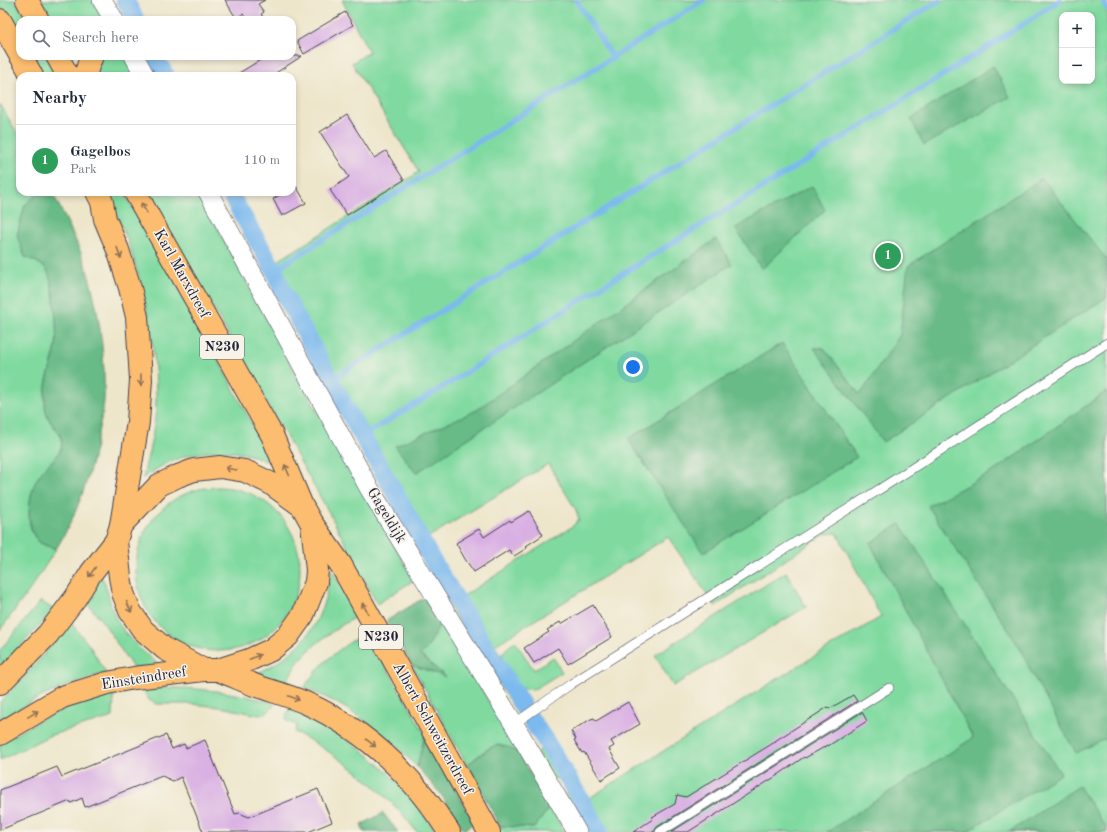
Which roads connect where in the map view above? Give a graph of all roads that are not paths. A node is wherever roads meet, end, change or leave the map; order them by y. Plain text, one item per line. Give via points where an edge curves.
1 (27, 0) edge
2 (102, 0) edge
3 (36, 16) edge
4 (112, 16) edge
5 (0, 20) edge
6 (16, 49) edge
7 (22, 60) edge
8 (59, 60) edge
9 (90, 60) edge
10 (136, 60) edge
11 (30, 72) edge
12 (66, 72) edge
13 (86, 72) edge
14 (143, 72) edge
15 (99, 196) edge
16 (137, 196) edge
17 (210, 196) edge
18 (1107, 343) edge
19 (307, 515) junction
20 (119, 533) junction
21 (211, 670) junction
22 (0, 682) edge
23 (889, 688) dead end
24 (514, 724) junction
25 (0, 734) edge
26 (449, 832) edge
27 (489, 832) edge
28 (577, 832) edge
29 (660, 832) edge

1 - 3 main road
2 - 4 street
5 - 6 main road
7 - 11 main road
8 - 12 main road
9 - 13 main road
10 - 14 street
15 -> 20 main road via 137,317 141,380 138,422
19 -> 16 main road, Karl Marxdreef / N230 via 272,435
17 - 24 street, Gageldijk via 369,488
18 - 24 lane via 571,684
19 -> 20 main road, N230 via 270,483 245,471 220,467 194,470 159,485
21 -> 19 main road, N230 via 249,660 271,650 288,636 303,615 316,582 317,570
27 -> 19 main road, Albert Schweitzerdreef / N230 via 341,565
20 -> 21 main road via 120,577 130,611 143,630 165,649
20 -> 22 main road via 48,634
25 -> 21 main road, Einsteindreef via 62,697 107,683
21 -> 26 main road via 286,695 345,724 387,757 414,783
23 - 29 lane
24 - 28 street, Gageldijk

